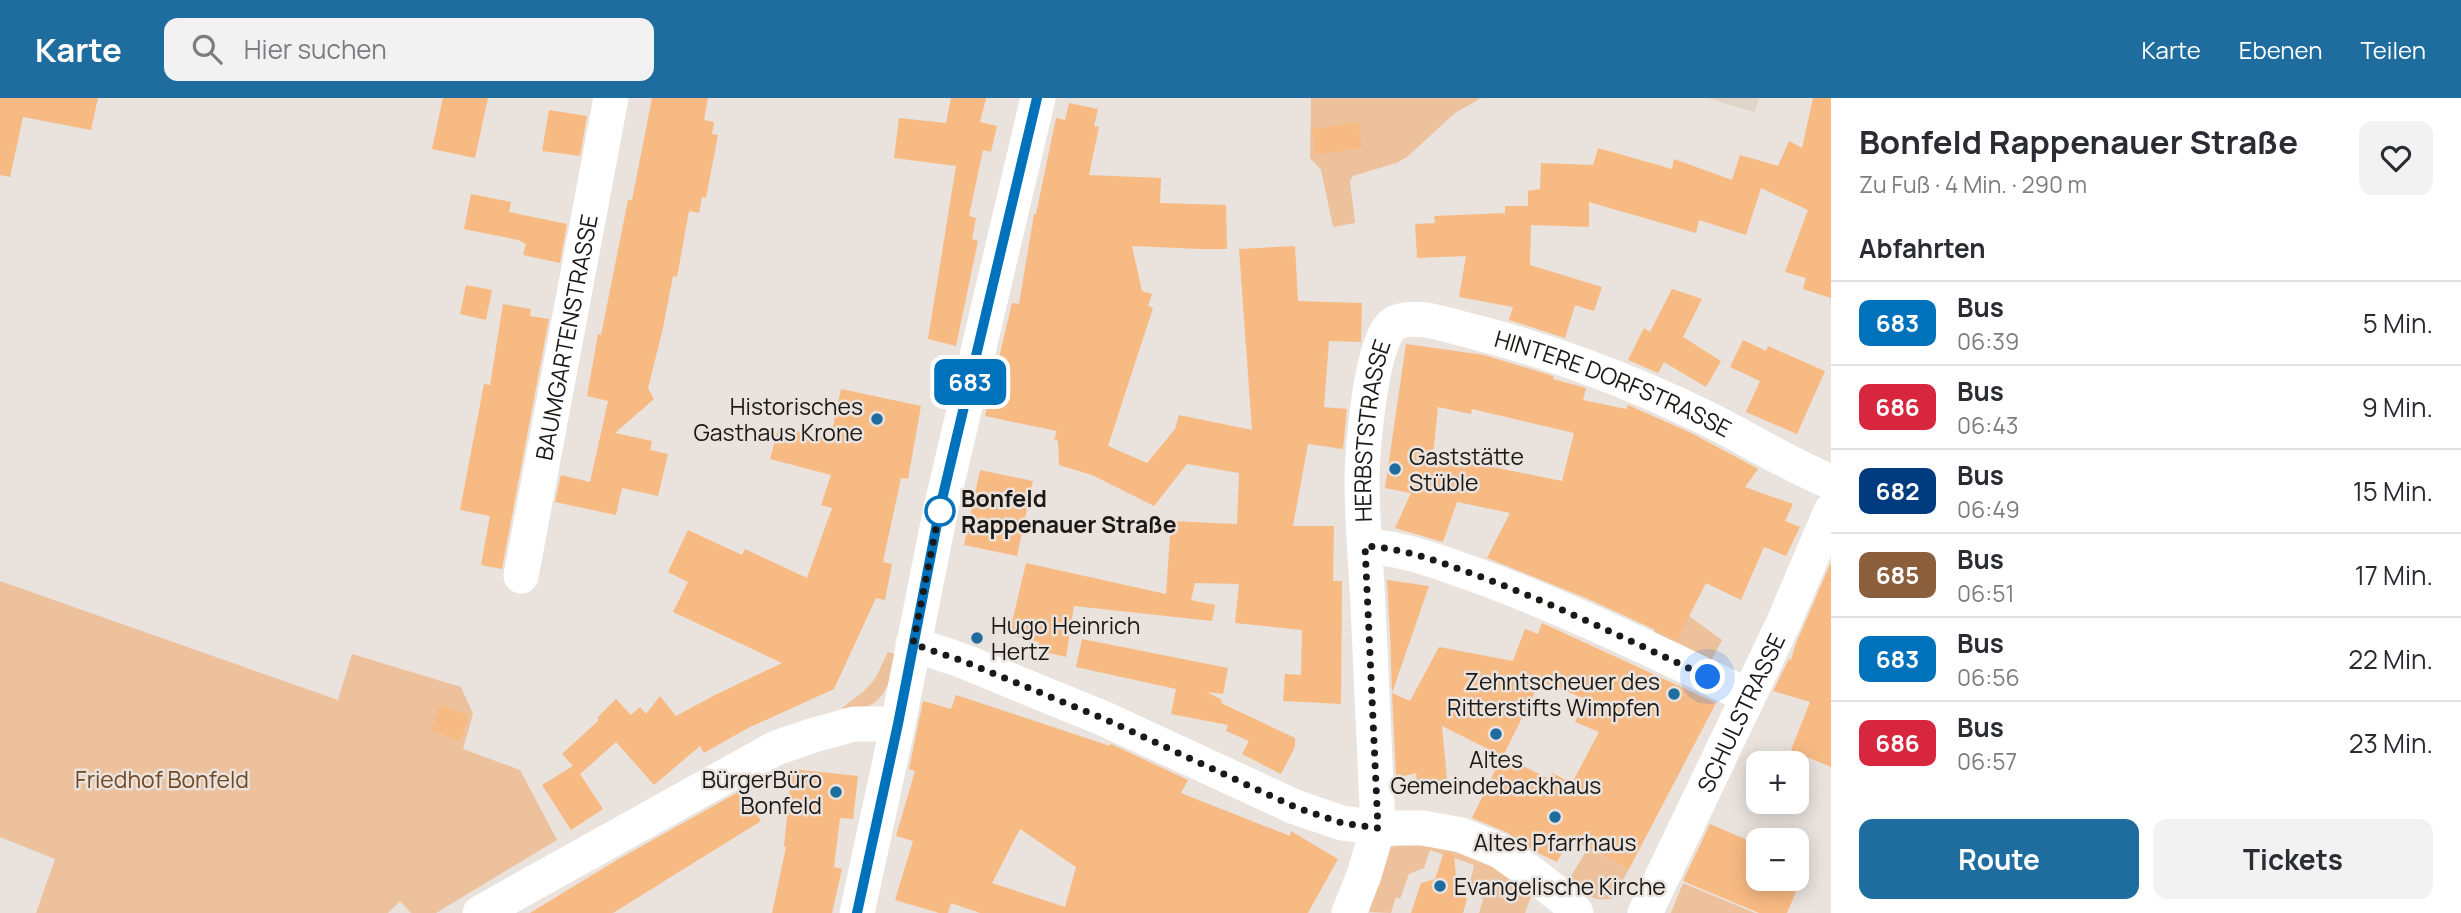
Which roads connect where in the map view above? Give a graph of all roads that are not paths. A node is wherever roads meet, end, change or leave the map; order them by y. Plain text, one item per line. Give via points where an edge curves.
1 (611, 98) edge
2 (1038, 98) edge
3 (1387, 329) joint
4 (1831, 482) edge
5 (1831, 511) edge
6 (1365, 546) junction
7 (522, 576) dead end
8 (913, 644) junction
9 (1748, 696) junction
10 (898, 724) junction
11 (1378, 828) junction
12 (480, 913) edge
13 (857, 913) edge
14 (1349, 913) edge
15 (1576, 913) edge
16 (1645, 913) edge

1 - 7 street, BAUMGARTENSTRASSE
2 - 8 street via 959,426
3 - 4 street, HINTERE DORFSTRASSE via 1408,319 1443,324 1595,368 1701,415
3 - 6 street, HERBSTSTRASSE via 1379,348 1366,429 1362,477
5 - 9 street, SCHULSTRASSE
6 - 9 street via 1423,556 1522,592
6 - 11 street, HERBSTSTRASSE
8 - 10 street
8 - 11 street via 1107,720 1295,807 1342,823
9 - 16 street, SCHULSTRASSE
10 - 12 street via 854,724 776,748
10 - 13 street
11 - 14 street, HERBSTSTRASSE
11 - 15 street via 1423,828 1461,835 1500,851

